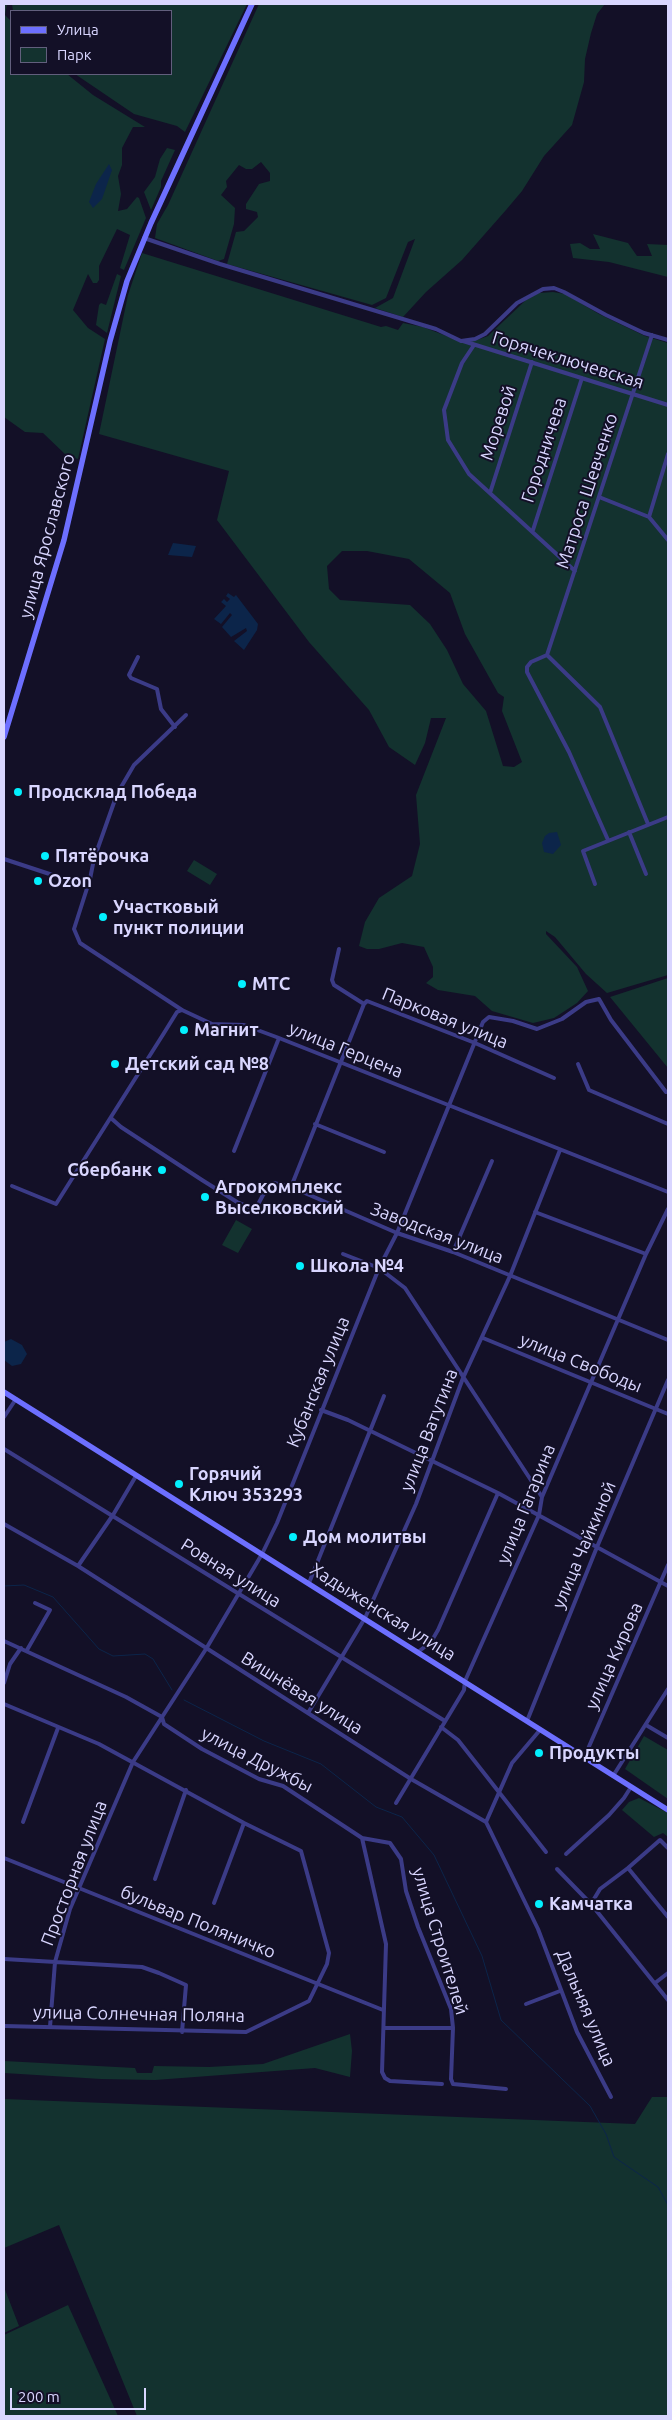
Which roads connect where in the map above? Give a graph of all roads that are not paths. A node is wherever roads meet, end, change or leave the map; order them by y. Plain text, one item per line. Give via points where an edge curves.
1 (252, 4) edge
2 (144, 238) junction
3 (652, 335) junction
4 (460, 340) junction
5 (668, 340) edge
6 (474, 345) junction
7 (532, 362) junction
8 (582, 378) junction
9 (633, 394) junction
10 (668, 405) edge
11 (668, 454) edge
12 (490, 493) junction
13 (599, 497) junction
14 (649, 517) junction
15 (533, 530) junction
16 (668, 540) edge
17 (575, 571) junction
18 (546, 655) junction
19 (138, 657) dead end
20 (186, 715) dead end
21 (175, 727) junction
22 (4, 738) edge
23 (668, 817) edge
24 (648, 824) junction
25 (629, 832) junction
26 (608, 840) junction
27 (4, 858) edge
28 (646, 874) dead end
29 (595, 884) dead end
30 (86, 886) junction
31 (339, 949) dead end
32 (364, 1004) junction
33 (182, 1010) junction
34 (279, 1038) junction
35 (475, 1043) junction
36 (340, 1063) junction
37 (578, 1064) dead end
38 (554, 1078) dead end
39 (666, 1092) dead end
40 (449, 1106) junction
41 (112, 1118) junction
42 (315, 1124) junction
43 (668, 1124) edge
44 (560, 1150) junction
45 (234, 1151) dead end
46 (384, 1152) dead end
47 (492, 1161) dead end
48 (12, 1186) dead end
49 (290, 1187) junction
50 (668, 1192) edge
51 (668, 1209) edge
52 (535, 1212) junction
53 (397, 1233) junction
54 (453, 1252) junction
55 (343, 1254) dead end
56 (646, 1254) junction
57 (379, 1268) junction
58 (510, 1276) junction
59 (618, 1319) junction
60 (483, 1338) junction
61 (668, 1340) edge
62 (463, 1378) junction
63 (668, 1380) edge
64 (592, 1382) junction
65 (4, 1392) edge
66 (384, 1396) dead end
67 (16, 1399) junction
68 (656, 1409) junction
69 (320, 1410) junction
70 (668, 1414) edge
71 (4, 1417) edge
72 (371, 1432) junction
73 (4, 1449) edge
74 (432, 1460) junction
75 (136, 1476) junction
76 (498, 1493) junction
77 (542, 1497) junction
78 (113, 1515) junction
79 (538, 1515) junction
80 (4, 1524) edge
81 (597, 1546) junction
82 (262, 1554) junction
83 (668, 1565) edge
84 (78, 1566) junction
85 (309, 1583) junction
86 (661, 1584) junction
87 (668, 1586) edge
88 (239, 1594) junction
89 (35, 1603) dead end
90 (365, 1618) junction
91 (4, 1641) edge
92 (21, 1648) junction
93 (206, 1649) junction
94 (26, 1650) junction
95 (418, 1652) junction
96 (342, 1658) junction
97 (465, 1681) junction
98 (4, 1683) edge
99 (668, 1689) edge
100 (666, 1696) edge
101 (4, 1704) edge
102 (308, 1713) junction
103 (162, 1717) junction
104 (445, 1721) junction
105 (527, 1721) junction
106 (646, 1725) junction
107 (441, 1726) junction
108 (58, 1728) junction
109 (540, 1730) junction
110 (668, 1738) edge
111 (584, 1758) junction
112 (133, 1762) junction
113 (613, 1776) junction
114 (411, 1779) junction
115 (630, 1786) junction
116 (186, 1790) junction
117 (498, 1791) junction
118 (396, 1803) dead end
119 (668, 1810) edge
120 (24, 1822) dead end
121 (486, 1822) junction
122 (244, 1823) junction
123 (362, 1838) junction
124 (668, 1848) edge
125 (546, 1852) dead end
126 (566, 1854) dead end
127 (4, 1858) edge
128 (557, 1868) dead end
129 (628, 1868) junction
130 (155, 1879) dead end
131 (80, 1888) junction
132 (214, 1903) dead end
133 (591, 1904) junction
134 (668, 1917) edge
135 (4, 1960) edge
136 (55, 1962) junction
137 (668, 1972) edge
138 (655, 1983) junction
139 (318, 1986) junction
140 (560, 1991) junction
141 (668, 2000) edge
142 (526, 2004) dead end
143 (383, 2010) junction
144 (4, 2026) edge
145 (50, 2027) junction
146 (384, 2028) junction
147 (453, 2028) junction
148 (182, 2032) junction
149 (442, 2084) dead end
150 (506, 2089) dead end
151 (611, 2097) dead end

1 - 2 main road, улица Ярославского
2 - 4 street, Горячеключевская via 436,329
2 - 22 main road, улица Ярославского via 127,281 110,341 64,540
3 - 4 street via 554,288 543,289 517,303 485,334 475,339
3 - 5 street
3 - 9 street, Матроса Шевченко
4 - 6 street, Горячеключевская
6 - 7 street, Горячеключевская
6 - 12 street via 462,363 444,410 448,440 469,474
7 - 8 street, Горячеключевская
7 - 12 street, Моревой
8 - 9 street, Горячеключевская
8 - 15 street, Городничева
9 - 10 street, Горячеключевская
9 - 13 street, Матроса Шевченко
11 - 14 street
12 - 15 street
13 - 14 street
13 - 17 street, Матроса Шевченко
14 - 16 street
15 - 17 street
17 - 18 street, Матроса Шевченко
18 - 24 street via 600,707
18 - 26 street via 531,662 527,672 569,752
19 - 21 street via 129,675 157,689 161,709
20 - 21 street, улица Герцена
21 - 30 street, улица Герцена via 134,765 123,781
23 - 24 street
24 - 25 street
25 - 26 street
25 - 28 street
26 - 29 street via 583,852
27 - 30 street
30 - 33 street, улица Герцена via 74,929 80,943
31 - 32 street, Парковая улица via 332,980 334,985
32 - 35 street, Парковая улица via 368,1001
32 - 36 street
33 - 34 street, улица Герцена via 212,1024 244,1026
33 - 41 street via 177,1012
34 - 36 street, улица Герцена
34 - 45 street
35 - 38 street, Парковая улица
35 - 39 street, Кубанская улица via 483,1022 489,1017 537,1029 562,1019 586,1002 599,999 611,1020
35 - 40 street, Кубанская улица
36 - 40 street, улица Герцена
36 - 42 street
37 - 43 street via 589,1090
40 - 44 street, улица Герцена
40 - 53 street, Кубанская улица
41 - 48 street via 56,1204
41 - 49 street, Заводская улица via 237,1202 256,1210 274,1183
42 - 46 street
42 - 49 street
44 - 50 street, улица Герцена
44 - 52 street, улица Ватутина
47 - 54 street
49 - 53 street, Заводская улица
51 - 56 street, улица Гагарина
52 - 56 street
52 - 58 street, улица Ватутина
53 - 54 street, Заводская улица
53 - 57 street, Кубанская улица
54 - 58 street, Заводская улица
55 - 57 street
56 - 59 street, улица Гагарина
57 - 62 street via 405,1288
57 - 69 street, Кубанская улица
58 - 59 street, Заводская улица
58 - 60 street, улица Ватутина
59 - 61 street, Заводская улица
59 - 64 street, улица Гагарина
60 - 62 street, улица Ватутина
60 - 64 street, улица Свободы
62 - 74 street, улица Ватутина
62 - 77 street
63 - 68 street, улица Чайкиной
64 - 68 street, улица Свободы
64 - 77 street, улица Гагарина
65 - 67 main road, Хадыженская улица
66 - 72 street
67 - 71 street
67 - 75 main road, Хадыженская улица
68 - 70 street, улица Свободы
68 - 81 street, улица Чайкиной
69 - 72 street
69 - 82 street, Кубанская улица
72 - 74 street
72 - 85 street
73 - 78 street, Ровная улица
74 - 76 street
74 - 90 street, улица Ватутина
75 - 78 street
75 - 82 main road, Хадыженская улица
76 - 79 street
76 - 95 street via 438,1630 431,1642
77 - 79 street, улица Гагарина
78 - 84 street
78 - 88 street, Ровная улица
79 - 81 street
79 - 97 street, улица Гагарина
80 - 84 street, Вишнёвая улица
81 - 86 street
81 - 105 street, улица Чайкиной
82 - 85 main road, Хадыженская улица
82 - 88 street, Кубанская улица
83 - 86 street, улица Кирова
84 - 93 street, Вишнёвая улица
85 - 90 main road, Хадыженская улица
86 - 87 street
86 - 111 street, улица Кирова
88 - 93 street, Кубанская улица
88 - 96 street, Ровная улица
89 - 94 street via 50,1610
90 - 95 main road, Хадыженская улица
90 - 96 street, улица Ватутина
91 - 92 street, улица Дружбы
92 - 94 street, улица Дружбы
92 - 98 street via 10,1664
93 - 102 street, Вишнёвая улица
93 - 103 street, Кубанская улица
94 - 103 street, улица Дружбы
95 - 97 main road, Хадыженская улица
96 - 102 street, улица Ватутина
96 - 104 street, Ровная улица
97 - 104 street, улица Гагарина via 464,1690
97 - 105 main road, Хадыженская улица
99 - 100 street
100 - 106 street
101 - 108 street, улица Солнечная Поляна
102 - 114 street, Вишнёвая улица
103 - 112 street, Кубанская улица
103 - 123 street, улица Дружбы via 164,1724 202,1749 259,1779 283,1786
104 - 107 street, улица Гагарина
105 - 109 main road, Хадыженская улица
106 - 110 street
106 - 113 street via 632,1742
107 - 114 street, улица Гагарина
107 - 117 street via 458,1740
108 - 112 street, улица Солнечная Поляна
108 - 120 street
109 - 111 main road, Хадыженская улица
109 - 117 street via 512,1762
111 - 113 main road, Хадыженская улица
112 - 116 street, улица Солнечная Поляна
112 - 131 street, Просторная улица
113 - 115 main road, Хадыженская улица
114 - 118 street, улица Гагарина
114 - 121 street, Вишнёвая улица
115 - 119 main road, Хадыженская улица
115 - 126 street via 609,1815
116 - 122 street, улица Солнечная Поляна
116 - 130 street
117 - 121 street
117 - 125 street
121 - 140 street, Дальняя улица via 538,1929
122 - 132 street
122 - 139 street, улица Солнечная Поляна via 301,1850 328,1952 328,1964
123 - 143 street via 386,1944
123 - 147 street, улица Строителей via 390,1842 401,1860 406,1891 450,2008
124 - 129 street via 660,1840
127 - 131 street, бульвар Поляничко
128 - 133 street
129 - 133 street via 594,1895
129 - 134 street
131 - 136 street, Просторная улица via 70,1909
131 - 139 street, бульвар Поляничко
133 - 138 street
135 - 136 street
136 - 145 street, Просторная улица
136 - 148 street via 142,1967 186,1985
137 - 138 street
138 - 141 street
139 - 143 street, бульвар Поляничко
139 - 148 street, улица Солнечная Поляна via 309,2001 246,2032
140 - 142 street
140 - 151 street, Дальняя улица
143 - 146 street
144 - 145 street, улица Солнечная Поляна
145 - 148 street, улица Солнечная Поляна
146 - 147 street
146 - 149 street via 382,2072 385,2078
147 - 150 street, улица Строителей via 453,2084

